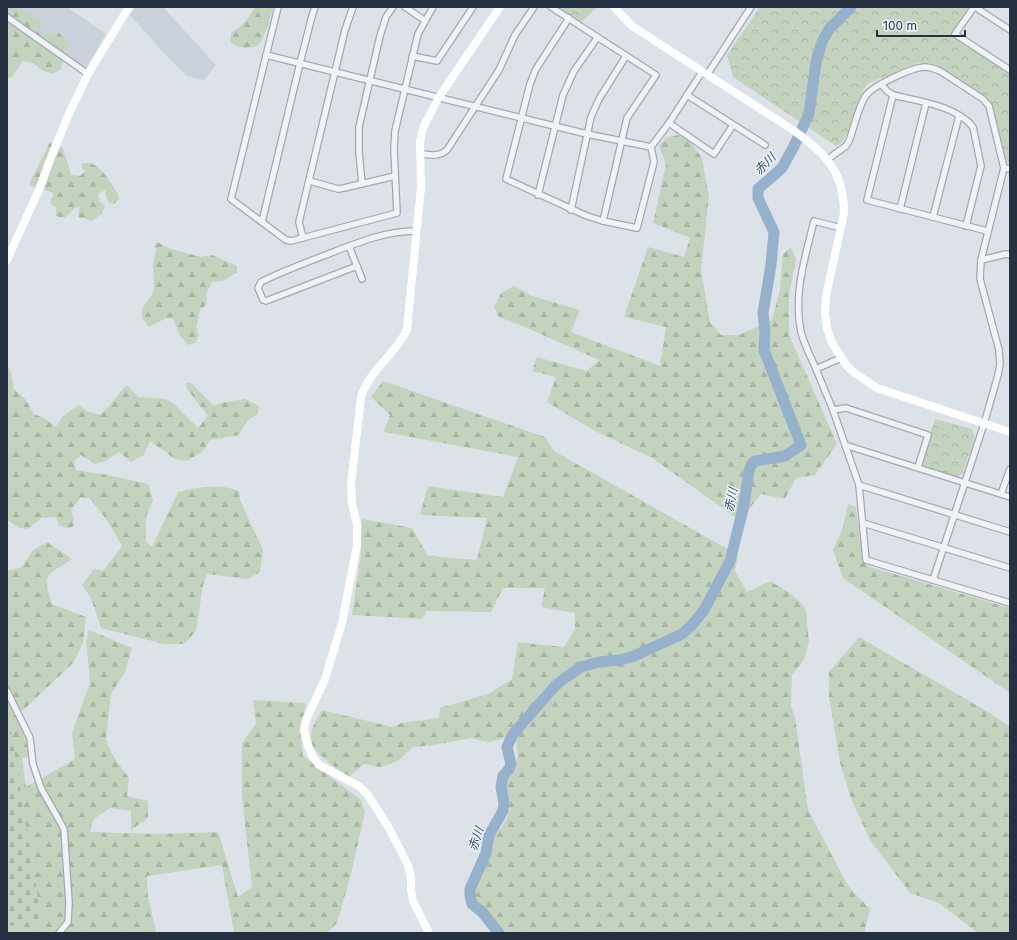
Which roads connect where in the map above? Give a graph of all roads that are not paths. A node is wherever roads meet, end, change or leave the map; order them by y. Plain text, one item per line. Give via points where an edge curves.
1 (129, 7) edge
2 (278, 7) edge
3 (315, 7) edge
4 (353, 7) edge
5 (392, 7) edge
6 (405, 7) edge
7 (433, 7) edge
8 (473, 7) edge
9 (500, 7) edge
10 (534, 7) edge
11 (551, 7) edge
12 (614, 7) edge
13 (751, 7) edge
14 (974, 7) edge
15 (7, 17) edge
16 (569, 18) junction
17 (424, 20) junction
18 (1010, 30) edge
19 (597, 38) junction
20 (266, 55) junction
21 (412, 56) junction
22 (626, 56) junction
23 (300, 63) junction
24 (1010, 70) edge
25 (335, 72) junction
26 (705, 73) junction
27 (88, 74) junction
28 (370, 81) junction
29 (881, 84) junction
30 (404, 89) junction
31 (687, 95) junction
32 (893, 95) junction
33 (439, 97) junction
34 (926, 103) junction
35 (476, 106) junction
36 (959, 116) junction
37 (521, 117) junction
38 (669, 123) junction
39 (733, 125) junction
40 (554, 126) junction
41 (587, 134) junction
42 (622, 141) junction
43 (765, 145) dead end
44 (651, 147) junction
45 (421, 154) junction
46 (828, 159) junction
47 (1004, 168) junction
48 (1010, 169) edge
49 (395, 176) junction
50 (310, 181) junction
51 (362, 184) junction
52 (538, 195) junction
53 (900, 209) junction
54 (571, 210) junction
55 (933, 218) junction
56 (603, 221) junction
57 (262, 222) junction
58 (966, 226) junction
59 (841, 228) junction
60 (417, 231) junction
61 (987, 232) junction
62 (303, 238) junction
63 (349, 246) junction
64 (1010, 255) edge
65 (7, 260) edge
66 (981, 260) junction
67 (357, 266) junction
68 (362, 279) dead end
69 (841, 358) junction
70 (816, 369) junction
71 (833, 410) junction
72 (984, 424) junction
73 (1010, 432) edge
74 (845, 445) junction
75 (918, 467) junction
76 (1010, 469) edge
77 (964, 482) junction
78 (859, 485) junction
79 (1001, 494) junction
80 (1010, 496) edge
81 (954, 515) junction
82 (863, 523) junction
83 (1010, 532) edge
84 (944, 546) junction
85 (1010, 568) edge
86 (933, 580) junction
87 (1010, 603) edge
88 (7, 691) edge
89 (59, 933) edge
90 (430, 933) edge

1 - 27 street
2 - 20 street
3 - 23 street
4 - 25 street
5 - 28 street via 380,36
6 - 17 street
7 - 17 street
8 - 21 street via 437,62
9 - 33 street
10 - 35 street via 515,35 499,70
11 - 16 street
12 - 26 street via 632,26
13 - 26 street
14 - 18 street
14 - 24 street via 956,34
15 - 27 street
16 - 19 street
16 - 37 street via 536,69
17 - 21 street
19 - 22 street
19 - 40 street via 568,82
20 - 23 street
20 - 57 street via 231,200
21 - 30 street
22 - 41 street via 594,108
22 - 42 street via 656,75 627,118
23 - 25 street
23 - 57 street
25 - 28 street
25 - 50 street
26 - 31 street
26 - 46 street via 793,130
27 - 65 street
28 - 30 street
28 - 51 street via 359,127 358,152
29 - 32 street
29 - 46 street via 870,90 865,97 846,146
29 - 47 street via 914,69 932,68 983,99 989,106
30 - 33 street
30 - 49 street via 395,132
31 - 38 street
31 - 39 street
32 - 34 street
32 - 53 street via 867,200
33 - 35 street
33 - 45 street via 422,131
34 - 36 street via 945,107
34 - 53 street
35 - 37 street
35 - 45 street via 447,150 442,154
36 - 55 street
36 - 58 street via 973,127 981,166
37 - 40 street
37 - 52 street via 506,179
38 - 39 street via 714,154
38 - 44 street
39 - 43 street
40 - 41 street
40 - 52 street
41 - 42 street
41 - 54 street
42 - 44 street
42 - 56 street
44 - 56 street via 654,162 637,228
45 - 60 street
46 - 59 street via 842,186 844,201
47 - 48 street
47 - 61 street
49 - 51 street
49 - 62 street via 397,213
50 - 51 street via 338,189
50 - 62 street via 299,222
52 - 54 street
53 - 55 street
54 - 56 street
55 - 58 street
57 - 62 street via 286,240
58 - 61 street
59 - 69 street via 826,296 825,313 832,343
59 - 70 street via 814,221 798,290 797,311 801,333
60 - 63 street via 392,233
60 - 90 street via 408,330 402,341 372,374 361,397 351,484 357,524 357,545 342,623 325,679 304,729 308,746 319,765 359,786 368,795 389,828 408,865 412,877 413,901
61 - 66 street
63 - 67 street
63 - 67 street via 278,274 261,282 258,288 263,300 266,301
64 - 66 street
66 - 72 street via 980,279 999,350 1000,364
67 - 68 street
69 - 70 street
69 - 72 street via 856,374 877,388
70 - 71 street
71 - 74 street
71 - 75 street via 846,408 928,435
72 - 73 street
72 - 77 street
74 - 75 street
74 - 78 street
75 - 77 street
76 - 79 street
77 - 79 street
77 - 81 street
78 - 81 street
78 - 82 street
79 - 80 street
81 - 83 street
81 - 84 street
82 - 84 street
82 - 86 street via 866,560
84 - 85 street
84 - 86 street
86 - 87 street
88 - 89 street via 30,738 41,788 64,829 69,903 68,922

